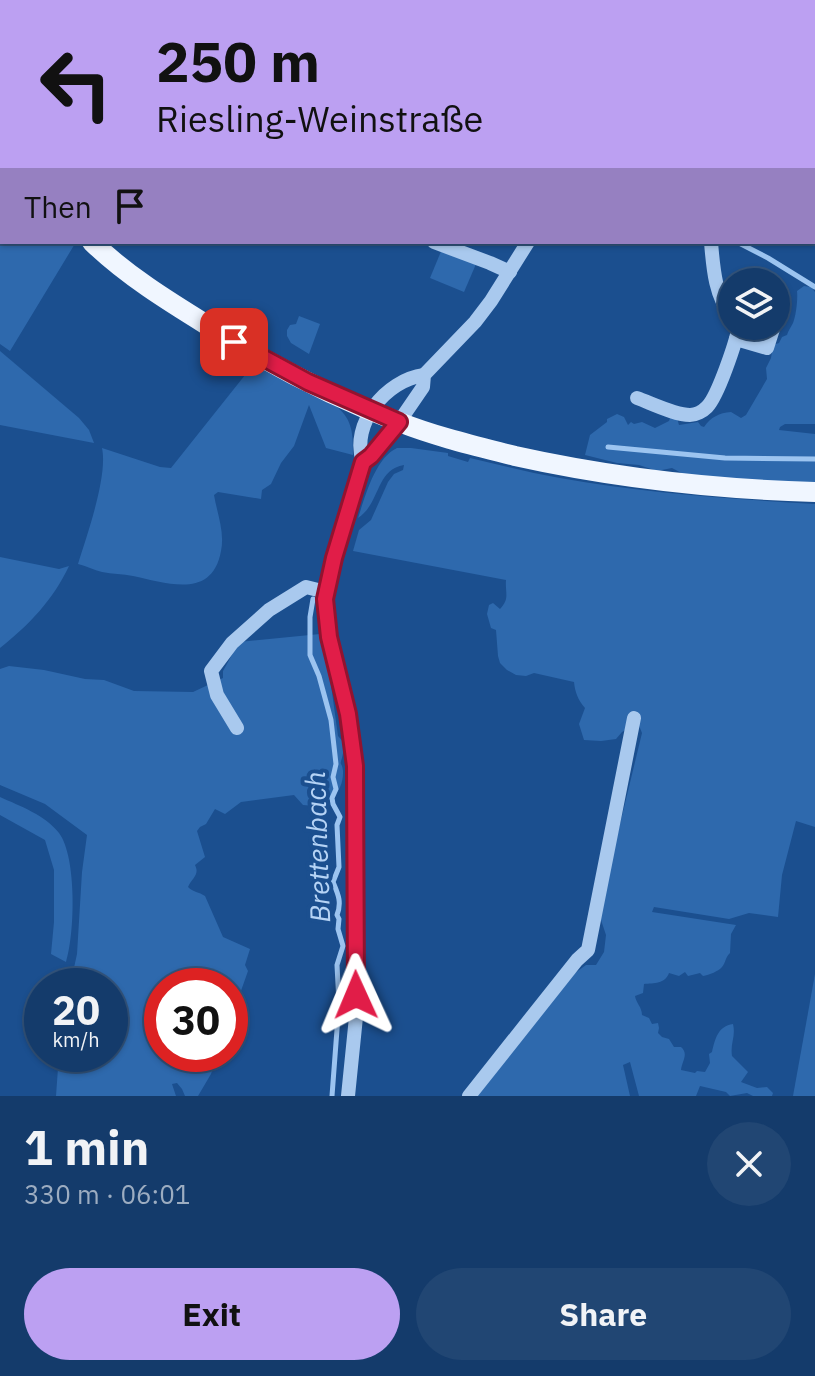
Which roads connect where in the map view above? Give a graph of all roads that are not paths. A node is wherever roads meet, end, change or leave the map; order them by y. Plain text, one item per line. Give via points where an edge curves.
1 (99, 244) edge
2 (439, 244) edge
3 (527, 244) edge
4 (711, 244) edge
5 (510, 272) junction
6 (718, 288) edge
7 (734, 340) edge
8 (752, 340) edge
9 (770, 340) edge
10 (424, 375) junction
11 (637, 398) dead end
12 (371, 411) junction
13 (399, 422) junction
14 (363, 462) junction
15 (815, 492) edge
16 (326, 592) junction
17 (634, 718) dead end
18 (237, 728) dead end
19 (348, 1096) edge
20 (469, 1096) edge

1 - 12 main road via 139,281 234,342
2 - 5 street
3 - 5 street
4 - 6 street
5 - 10 street via 475,322
7 - 11 street via 712,401 700,412 681,413
8 - 9 street via 767,348
10 - 12 street via 412,376 386,393
10 - 13 street via 423,387
12 - 13 main road
12 - 14 street via 360,434
13 - 14 street
13 - 15 main road via 578,470 745,490
14 - 16 street
16 - 18 street via 306,587 269,610 232,643 211,671 217,695
16 - 19 street via 329,637 355,766 356,1017
17 - 20 street via 588,950

